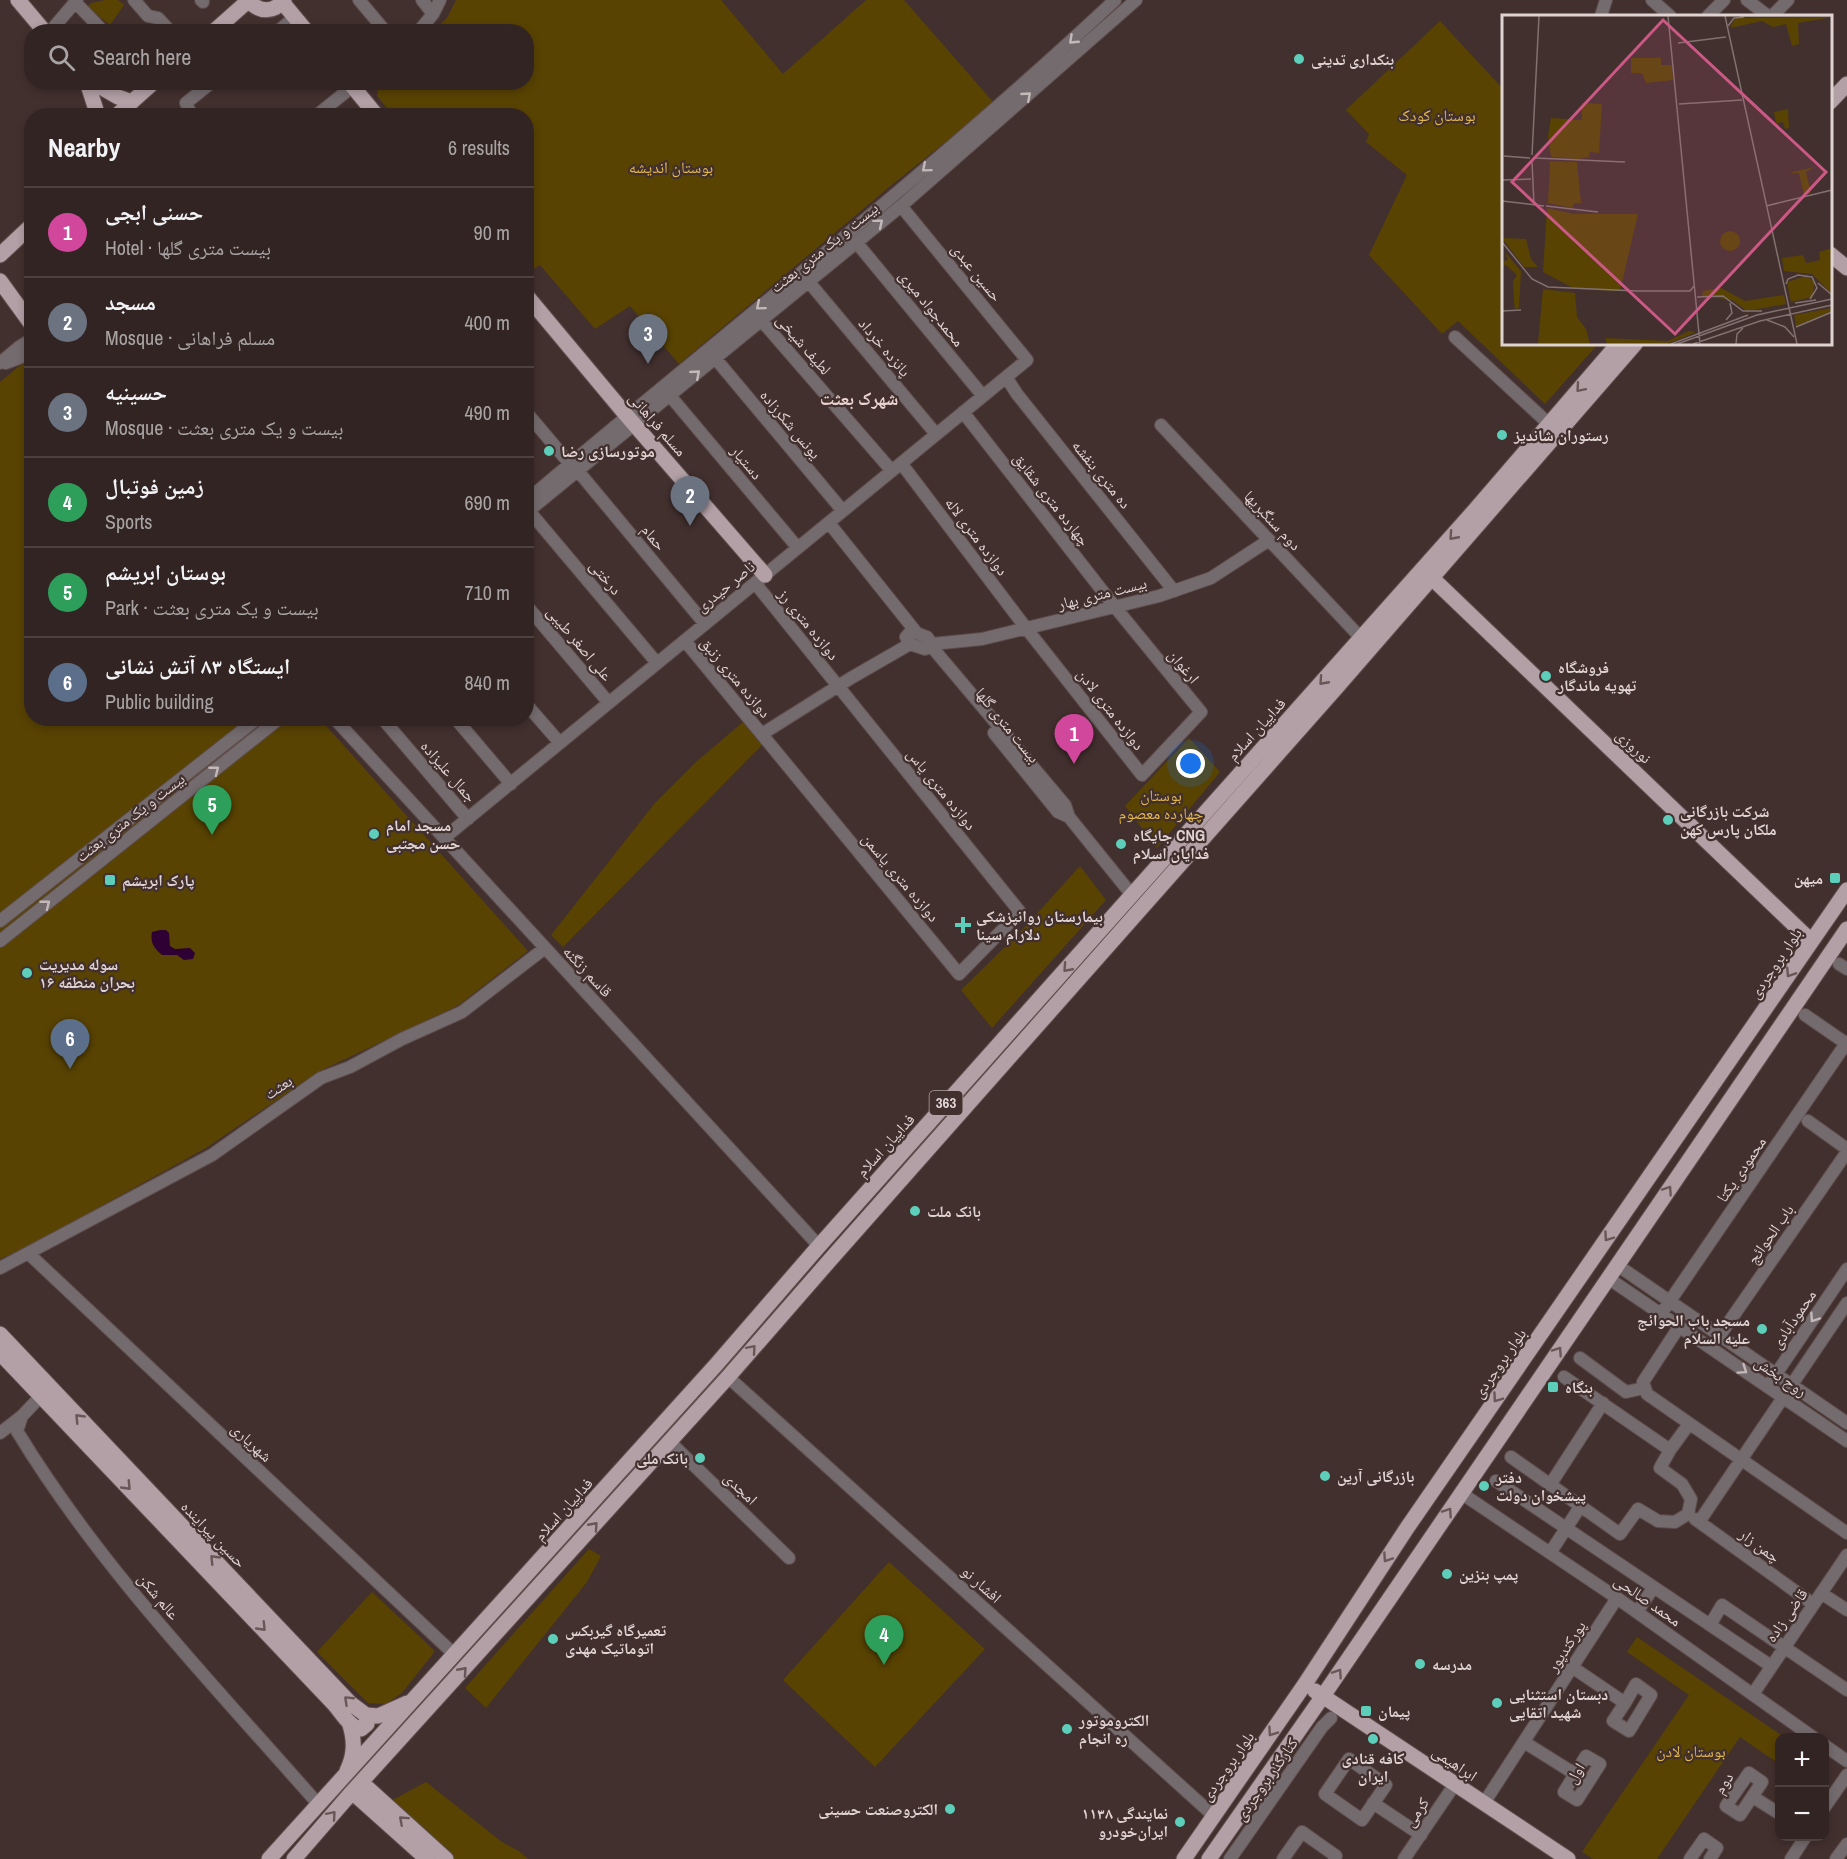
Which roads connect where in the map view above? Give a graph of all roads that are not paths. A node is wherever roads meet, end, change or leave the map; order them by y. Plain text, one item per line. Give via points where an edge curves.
1 (18, 0) edge
2 (134, 0) edge
3 (248, 0) edge
4 (359, 0) edge
5 (422, 0) edge
6 (440, 0) edge
7 (1115, 0) edge
8 (1136, 0) edge
9 (1606, 0) edge
10 (1652, 0) edge
11 (1724, 0) edge
12 (1747, 0) edge
13 (1788, 0) edge
14 (76, 1) edge
15 (284, 1) edge
16 (433, 14) junction
17 (1601, 15) edge
18 (1669, 15) edge
19 (1709, 15) edge
20 (1766, 15) edge
21 (1774, 15) edge
22 (295, 17) junction
23 (44, 24) edge
24 (54, 24) edge
25 (97, 24) edge
26 (164, 24) edge
27 (222, 24) edge
28 (287, 24) edge
29 (301, 24) edge
30 (379, 24) edge
31 (425, 24) edge
32 (1847, 84) edge
33 (90, 90) edge
34 (106, 90) edge
35 (145, 90) edge
36 (202, 90) edge
37 (346, 90) edge
38 (358, 90) edge
39 (1847, 95) edge
40 (1832, 101) edge
41 (132, 102) junction
42 (1832, 102) edge
43 (95, 108) edge
44 (125, 108) edge
45 (188, 108) edge
46 (325, 108) edge
47 (371, 108) edge
48 (901, 206) junction
49 (24, 232) edge
50 (856, 242) junction
51 (0, 255) edge
52 (1832, 256) edge
53 (1847, 268) edge
54 (808, 281) junction
55 (2, 290) edge
56 (534, 305) edge
57 (24, 316) edge
58 (761, 320) junction
59 (1455, 337) dead end
60 (24, 343) edge
61 (1617, 345) edge
62 (1634, 345) edge
63 (24, 356) edge
64 (715, 358) junction
65 (1027, 360) joint
66 (0, 365) edge
67 (1006, 377) junction
68 (983, 396) junction
69 (671, 397) junction
70 (963, 412) junction
71 (534, 421) edge
72 (632, 421) junction
73 (1549, 424) junction
74 (1161, 425) dead end
75 (936, 434) junction
76 (574, 467) junction
77 (896, 467) junction
78 (534, 502) edge
79 (843, 511) junction
80 (534, 516) edge
81 (829, 522) junction
82 (1269, 540) junction
83 (798, 548) junction
84 (1432, 578) junction
85 (760, 579) junction
86 (1174, 591) junction
87 (1115, 607) junction
88 (534, 614) edge
89 (705, 624) junction
90 (1026, 628) junction
91 (916, 632) junction
92 (1361, 638) junction
93 (685, 641) junction
94 (910, 644) junction
95 (929, 646) junction
96 (657, 663) junction
97 (838, 686) junction
98 (609, 703) junction
99 (534, 713) edge
100 (248, 726) edge
101 (270, 726) edge
102 (341, 726) edge
103 (389, 726) edge
104 (462, 726) edge
105 (762, 734) junction
106 (560, 743) junction
107 (1172, 743) joint
108 (510, 784) junction
109 (468, 819) junction
110 (444, 838) junction
111 (1847, 890) edge
112 (1132, 895) junction
113 (1020, 912) joint
114 (0, 921) edge
115 (1847, 929) edge
116 (0, 941) edge
117 (1811, 941) junction
118 (545, 948) junction
119 (1805, 1016) dead end
120 (1847, 1043) edge
121 (1809, 1121) dead end
122 (1847, 1150) edge
123 (819, 1246) junction
124 (28, 1253) junction
125 (0, 1268) edge
126 (1847, 1269) edge
127 (1613, 1271) junction
128 (1670, 1301) junction
129 (1847, 1303) edge
130 (1661, 1314) junction
131 (1679, 1327) junction
132 (0, 1334) edge
133 (1719, 1335) junction
134 (0, 1353) edge
135 (1580, 1358) dead end
136 (1776, 1374) junction
137 (728, 1377) junction
138 (1564, 1377) dead end
139 (1792, 1385) junction
140 (1767, 1387) junction
141 (1644, 1388) junction
142 (41, 1396) junction
143 (1783, 1398) junction
144 (1603, 1403) junction
145 (22, 1416) junction
146 (1847, 1423) edge
147 (1689, 1424) junction
148 (0, 1433) edge
149 (1847, 1441) edge
150 (670, 1442) junction
151 (1670, 1450) junction
152 (1511, 1457) dead end
153 (1741, 1460) junction
154 (1496, 1481) dead end
155 (1550, 1485) junction
156 (1461, 1493) junction
157 (1580, 1507) junction
158 (1688, 1514) junction
159 (1699, 1522) junction
160 (1566, 1529) junction
161 (1847, 1533) edge
162 (1550, 1553) junction
163 (1847, 1555) edge
164 (789, 1558) dead end
165 (1653, 1588) junction
166 (1821, 1593) junction
167 (1617, 1598) junction
168 (1813, 1604) junction
169 (1847, 1610) edge
170 (1637, 1612) junction
171 (1710, 1625) junction
172 (1784, 1646) junction
173 (455, 1655) junction
174 (1771, 1666) junction
175 (1572, 1667) junction
176 (1305, 1684) junction
177 (1847, 1690) edge
178 (1753, 1694) junction
179 (1323, 1696) junction
180 (417, 1697) junction
181 (1625, 1703) dead end
182 (366, 1715) junction
183 (1331, 1718) junction
184 (1355, 1718) junction
185 (349, 1722) junction
186 (1808, 1733) edge
187 (1296, 1734) junction
188 (1524, 1742) junction
189 (1829, 1748) edge
190 (1847, 1761) edge
191 (1575, 1774) dead end
192 (1847, 1775) edge
193 (346, 1776) junction
194 (1455, 1784) junction
195 (356, 1787) junction
196 (1753, 1797) dead end
197 (1272, 1799) junction
198 (1829, 1802) edge
199 (1373, 1803) junction
200 (1484, 1803) junction
201 (319, 1805) junction
202 (1775, 1811) edge
203 (1214, 1816) junction
204 (1232, 1825) junction
205 (1421, 1834) junction
206 (1803, 1841) edge
207 (1847, 1844) edge
208 (269, 1859) edge
209 (294, 1859) edge
210 (427, 1859) edge
211 (446, 1859) edge
212 (1184, 1859) edge
213 (1209, 1859) edge
214 (1230, 1859) edge
215 (1283, 1859) edge
216 (1334, 1859) edge
217 (1404, 1859) edge
218 (1568, 1859) edge
219 (1690, 1859) edge
220 (1710, 1859) edge
221 (1791, 1859) edge
222 (1836, 1859) edge

1 - 23 main road
2 - 26 street via 148,16
3 - 15 main road via 265,10
3 - 27 main road
4 - 30 street
5 - 16 street
6 - 16 street
7 -> 72 street, بیست و یک متری بعثت via 1042,69
48 -> 8 street, بیست و یک متری بعثت
9 - 17 street
10 - 18 street
11 - 19 street
12 - 20 street
13 - 21 street
14 - 24 street
14 - 25 street
15 - 22 main road
16 - 31 street
22 - 28 street
22 - 29 main road
32 - 40 main road
33 - 43 main road
34 - 41 main road
35 - 41 main road
36 - 45 street via 186,103
37 - 46 street
38 - 47 main road
39 - 42 main road
41 - 44 main road
50 -> 48 street, بیست و یک متری بعثت
48 - 65 street, حسین عبدی
49 - 51 main road
50 - 54 street, بیست و یک متری بعثت
50 - 68 street, محمدجواد میری
52 - 53 main road
54 - 58 street, بیست و یک متری بعثت
54 - 75 street, پانزده خرداد
55 - 57 main road
56 - 72 main road, مسلم فراهانی
58 - 64 street, بیست و یک متری بعثت
58 - 77 street, لطیف شیخی
59 - 73 street
60 - 66 street
61 -> 73 main road, فداییان اسلام / 363
62 - 84 main road, فداییان اسلام / 363
63 - 66 street
69 -> 64 street, بیست و یک متری بعثت
64 - 79 street, یونس شکرزاده
65 - 67 street, ناصر حیدری
67 - 68 street, ناصر حیدری
67 - 86 street, ده متری بنفشه
68 - 70 street, ناصر حیدری
69 - 72 street, بیست و یک متری بعثت
69 - 83 street, دستیار
70 - 75 street, ناصر حیدری
70 - 87 street, چهارده متری شقایق
71 - 76 street, حمام
72 - 76 street, بیست و یک متری بعثت
72 - 85 main road, مسلم فراهانی
73 -> 92 main road, فداییان اسلام / 363
74 - 82 street, دوم سنگبریها
75 - 77 street, ناصر حیدری
76 - 78 street, بیست و یک متری بعثت
76 - 89 street, حمام
77 - 79 street, ناصر حیدری
77 - 90 street, دوازده متری لاله
79 - 81 street, ناصر حیدری
80 - 96 street, درختی
81 - 83 street, ناصر حیدری
81 - 91 street
82 - 86 street, بیست متری بهار via 1211,578
82 - 92 street, دوم سنگبریها
83 - 85 street, ناصر حیدری
84 - 117 main road, نوروزی
137 -> 84 main road, فداییان اسلام / 363
85 - 89 street, ناصر حیدری
85 - 97 street, دوازده متری رز
86 - 87 street, بیست متری بهار
87 - 90 street, بیست متری بهار
87 - 107 street, ارغوان via 1201,712
88 - 98 street, علی اصغر طیبی
89 - 93 street, ناصر حیدری
90 - 95 street, بیست متری بهار
90 - 107 street, دوازده متری لادن via 1142,775
91 - 94 street via 907,634
91 - 95 street, بیست متری گلها via 927,637
92 -> 112 main road, فداییان اسلام / 363
93 - 96 street, ناصر حیدری
93 - 105 street, دوازده متری زنبق
94 - 95 street
94 - 97 street
95 - 112 street, بیست متری گلها via 1058,812 1069,817
96 - 98 street, ناصر حیدری
97 - 105 street
97 - 113 street, دوازده متری یاس
98 - 106 street, ناصر حیدری
99 - 106 street
100 - 114 street, بیست و یک متری بعثت
116 -> 101 street, بیست و یک متری بعثت
102 - 110 street, قاسم زنگنه
103 - 109 street, جمال علیزاده
104 - 108 street
105 - 113 street, دوازده متری یاسمن via 959,974
106 - 108 street, ناصر حیدری
108 - 109 street, ناصر حیدری
109 - 110 street, ناصر حیدری
110 - 118 street, قاسم زنگنه
111 - 117 main road, بلوار بروجردی
112 -> 123 main road, فداییان اسلام / 363
127 -> 115 main road
117 -> 176 main road, بلوار بروجردی via 1401,1537
118 - 123 street, قاسم زنگنه
118 - 124 street, بعثت via 462,1012 321,1078 212,1155
119 - 120 street
120 - 128 street, محمودی یکتا
121 - 122 street
122 - 133 street, باب الحوائج
123 - 173 main road, فداییان اسلام / 363
124 - 125 street, بعثت
124 - 173 street, شهریاری
126 -> 136 street, محمودآبادی
127 - 128 street, روح بخش
127 - 130 street, روح بخش
156 -> 127 main road
128 - 130 street, محمودی یکتا
128 - 133 street, روح بخش
129 - 139 street
130 - 131 street, روح بخش
131 -> 140 street, روح بخش
131 - 141 street via 1643,1382
182 -> 132 main road, حسین پیراینده via 350,1703
133 - 136 street, روح بخش
134 - 142 main road, حسین پیراینده
135 - 141 street via 1626,1392
136 - 139 street, روح بخش
136 - 140 street, محمودآبادی
137 - 150 main road, فداییان اسلام / 363
137 - 203 street, افشار نو
138 - 144 street
139 - 143 street
139 - 146 street, روح بخش
140 - 143 street, روح بخش
141 - 147 street
142 - 145 street
142 -> 185 main road, حسین پیراینده
143 - 149 street, روح بخش
143 - 153 street
144 - 151 street
144 - 155 street
145 - 148 street
145 - 201 street, عالم شکن via 17,1431 94,1544
147 - 151 street
147 - 153 street
150 - 164 street, امجدی
195 -> 150 main road, فداییان اسلام / 363
151 - 158 street via 1660,1468 1682,1484 1691,1499
152 - 155 street
153 - 159 street
153 - 161 street
154 - 160 street
155 - 157 street
156 - 162 street, محمد صالحی
179 -> 156 main road
157 - 158 street via 1620,1534 1638,1509 1658,1521 1675,1522
157 - 160 street
158 - 159 street, چمن زار
159 - 168 street, چمن زار
160 - 162 street
160 - 165 street
162 - 167 street, محمد صالحی
163 - 166 street, قاضی زاده
165 - 170 street
165 - 171 street
166 - 168 street, قاضی زاده
166 - 169 street
167 - 170 street, محمد صالحی
167 - 175 street, پورکندپور
168 - 172 street, قاضی زاده
170 - 178 street, محمد صالحی
171 - 172 street via 1722,1605
171 - 174 street
172 - 174 street, قاضی زاده
172 - 177 street
173 - 180 main road, فداییان اسلام / 363
174 - 178 street, قاضی زاده
175 - 181 street
175 - 188 street, پورکندپور
176 - 179 main road, ابراهیمی
176 -> 203 main road, بلوار بروجردی
178 - 186 street, محمد صالحی
179 - 184 main road, ابراهیمی
179 - 187 main road
180 - 182 main road via 378,1716
180 - 193 main road, فداییان اسلام / 363
182 - 185 main road via 367,1724 361,1729
183 - 184 street
183 - 187 street
183 - 197 street, کنارگذر بروجردی
184 - 194 main road, ابراهیمی
185 - 193 main road via 354,1745
187 - 204 main road
188 - 191 street, اول
188 - 200 street, پورکندپور
189 - 190 street
192 - 198 street
193 - 201 main road, فداییان اسلام / 363
194 - 200 main road, ابراهیمی
194 - 205 street, کرمی
209 -> 195 main road, فداییان اسلام / 363
195 - 210 main road
211 -> 195 main road
196 - 202 street, دوم
197 - 204 street
197 - 214 street, کنارگذر بروجردی
199 - 199 street via 1386,1785 1348,1759 1325,1794 1362,1820
199 - 205 street
200 - 218 main road, ابراهیمی
201 - 208 main road, فداییان اسلام / 363
203 - 212 main road, بلوار بروجردی
204 - 213 main road
205 - 217 street, کرمی
206 - 221 street
207 - 222 street
215 - 216 street via 1302,1832 1336,1856
219 - 220 street via 1704,1839 1717,1848

